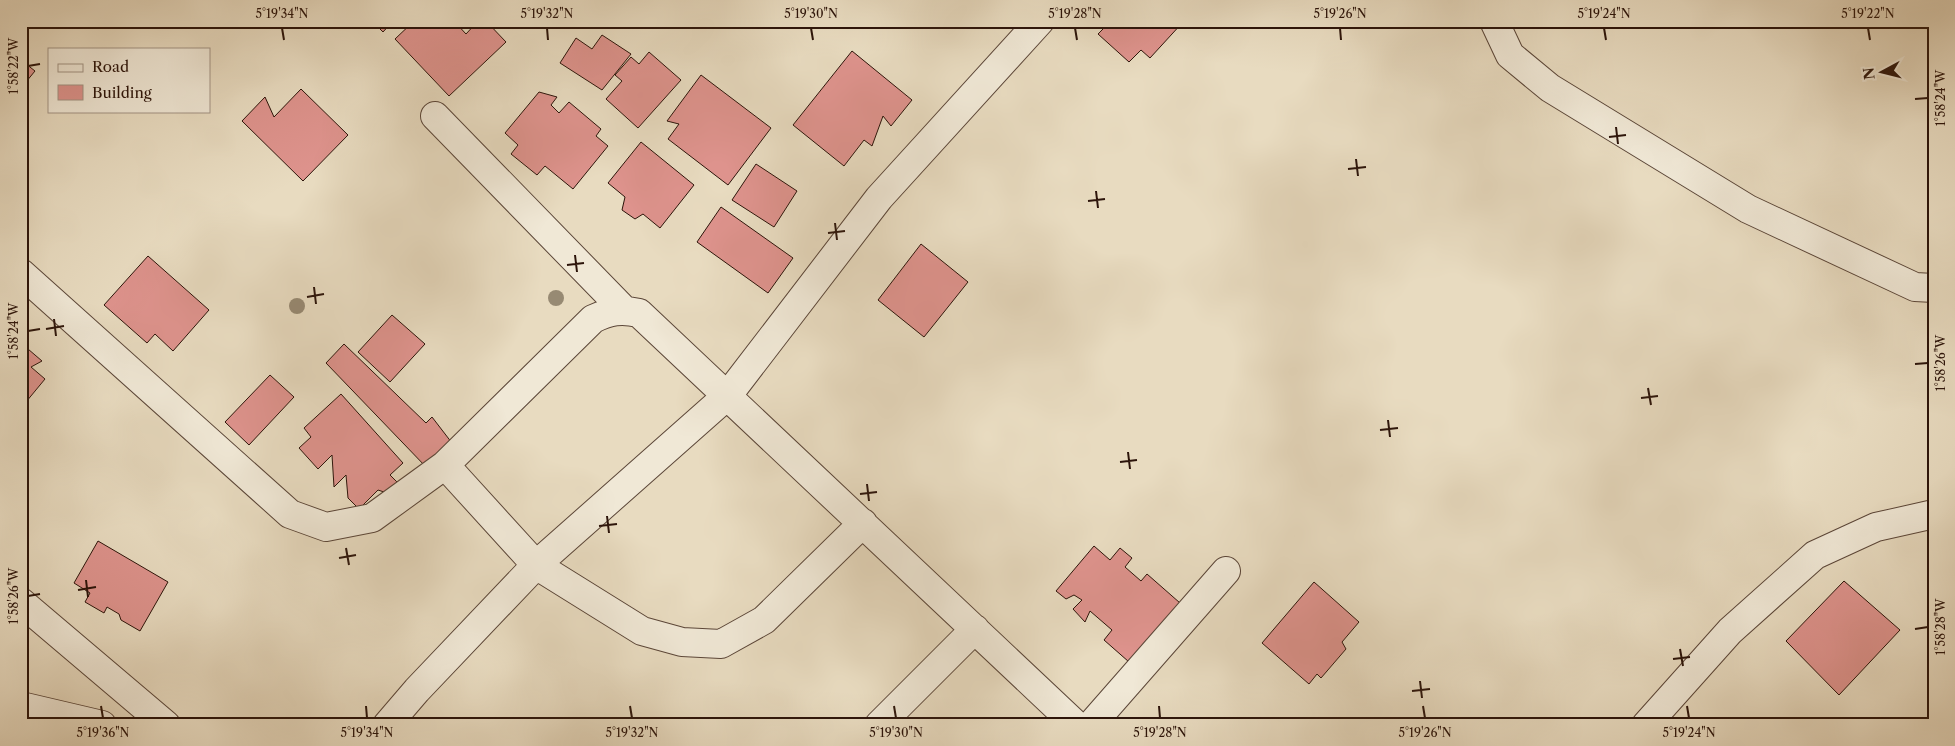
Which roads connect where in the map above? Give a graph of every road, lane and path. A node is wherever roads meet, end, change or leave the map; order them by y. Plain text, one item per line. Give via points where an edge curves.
1 (1040, 21) edge
2 (1494, 21) edge
3 (435, 116) dead end
4 (21, 273) edge
5 (1934, 288) edge
6 (624, 310) junction
7 (728, 395) junction
8 (445, 464) junction
9 (1934, 514) edge
10 (863, 523) junction
11 (536, 565) junction
12 (1226, 571) dead end
13 (21, 602) edge
14 (975, 629) junction
15 (21, 706) edge
16 (102, 725) edge
17 (166, 725) edge
18 (387, 725) edge
19 (879, 725) edge
20 (1076, 725) edge
21 (1091, 725) edge
22 (1646, 725) edge

1 - 7 street via 879,198
2 - 5 street via 1510,55 1550,88 1748,209 1915,287
3 - 6 street
4 - 8 street via 290,514 326,527 372,518
6 - 7 street via 639,313
6 - 8 street via 610,311 593,319
7 - 10 street
7 - 11 street
8 - 11 street
9 - 22 street via 1876,527 1815,555 1730,631
10 - 11 street via 764,620 721,644 682,642 642,631
10 - 14 street
11 - 18 street
12 - 21 street
13 - 17 street
14 - 19 street
14 - 20 street
15 - 16 street

